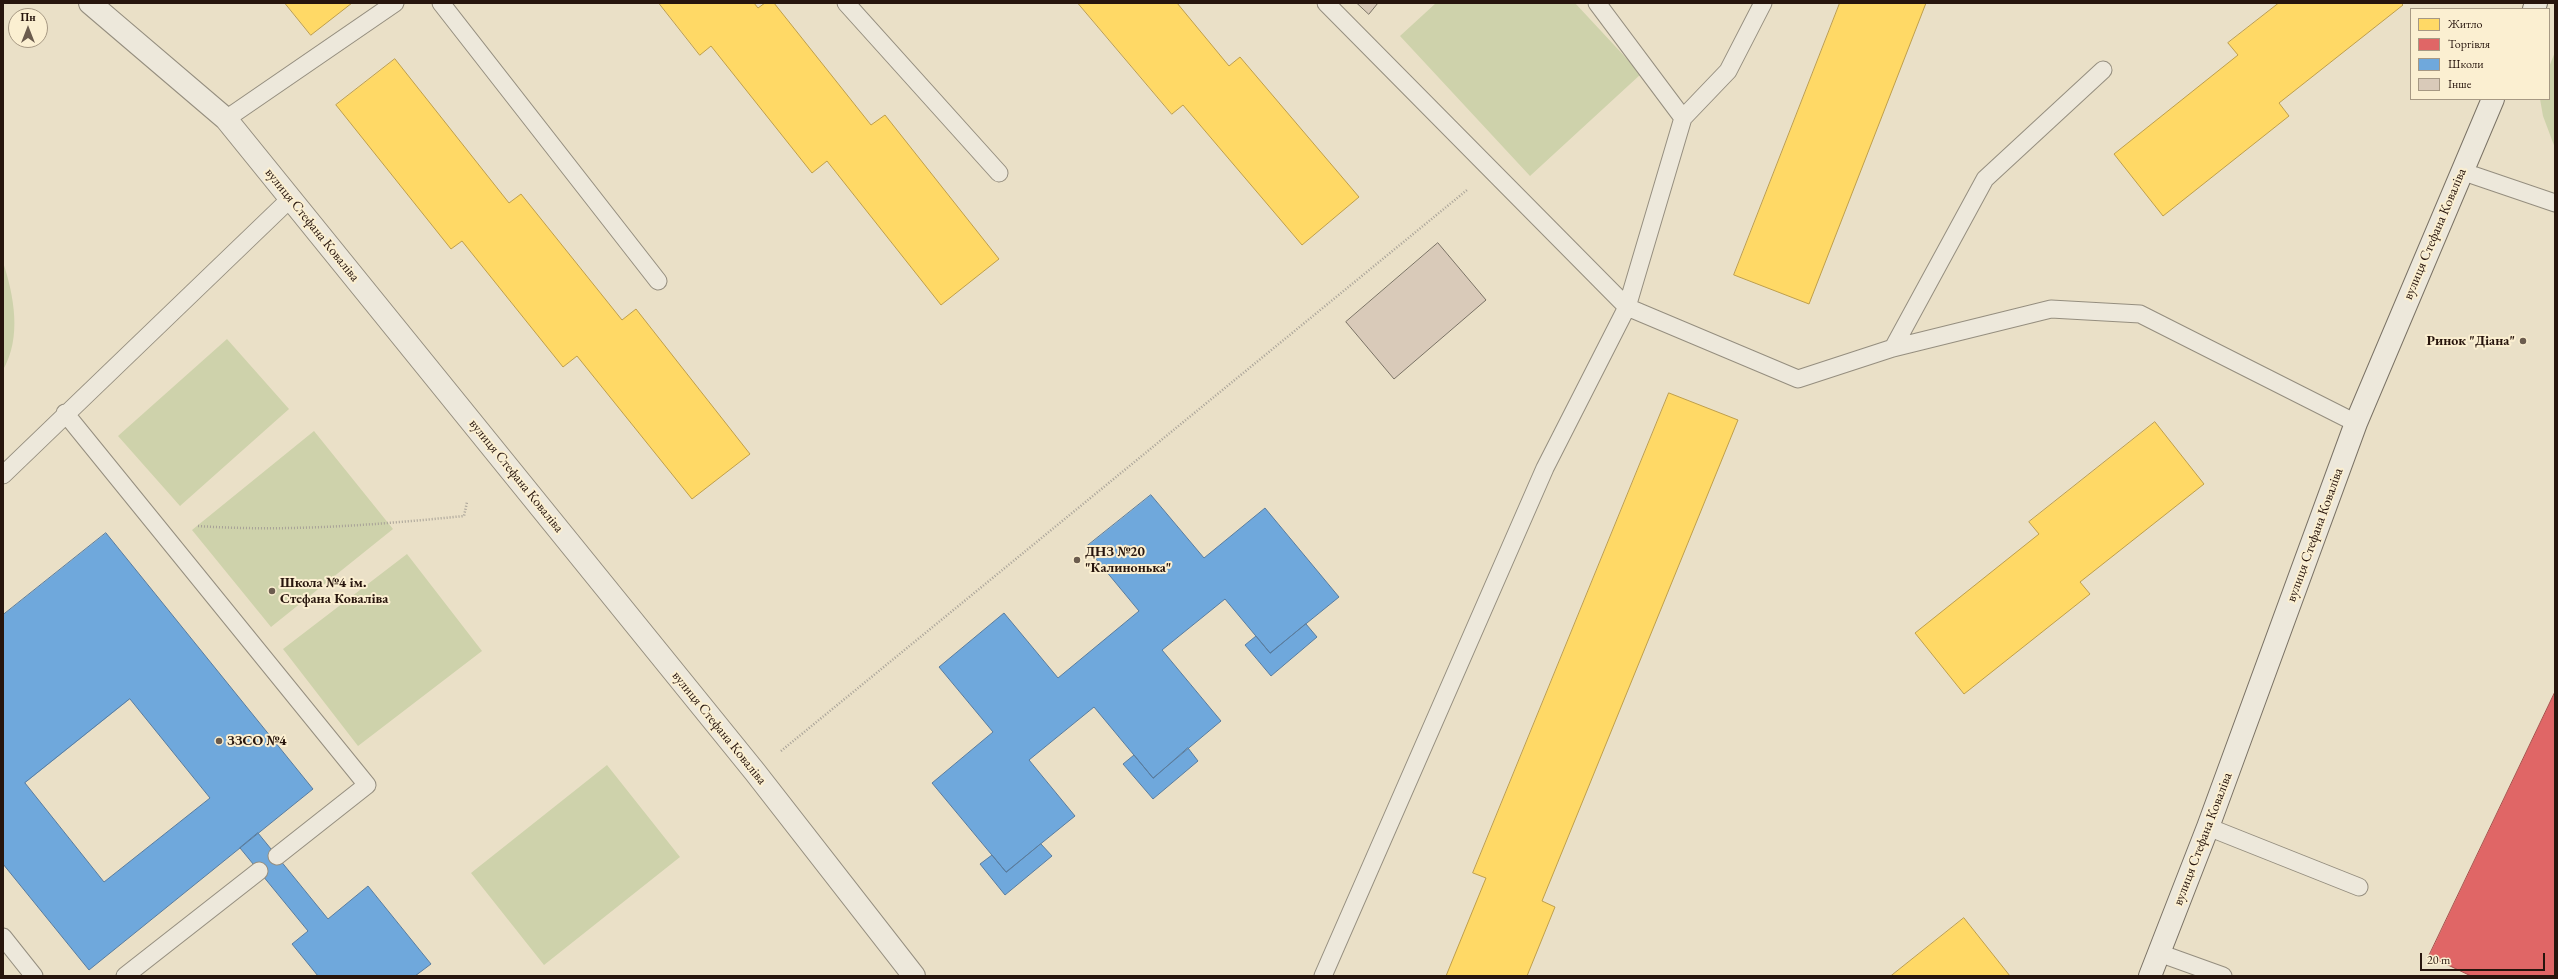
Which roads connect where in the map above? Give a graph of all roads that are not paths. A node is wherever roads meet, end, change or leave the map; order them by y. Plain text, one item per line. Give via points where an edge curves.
1 (90, 3) edge
2 (395, 3) edge
3 (442, 3) edge
4 (846, 3) edge
5 (1326, 3) edge
6 (1597, 3) edge
7 (1763, 3) edge
8 (2103, 70) dead end
9 (2493, 100) edge
10 (1683, 118) junction
11 (226, 119) junction
12 (2461, 171) junction
13 (999, 172) dead end
14 (291, 198) junction
15 (2555, 202) edge
16 (658, 281) dead end
17 (1627, 307) junction
18 (1892, 348) junction
19 (65, 413) junction
20 (2356, 423) junction
21 (3, 475) edge
22 (2208, 827) junction
23 (277, 856) dead end
24 (259, 871) dead end
25 (2359, 887) dead end
26 (3, 937) edge
27 (2159, 953) junction
28 (34, 976) edge
29 (125, 976) edge
30 (914, 976) edge
31 (1323, 976) edge
32 (2150, 976) edge
33 (2223, 976) edge

1 - 11 street, вулиця Стефана Коваліва
2 - 11 lane
3 - 16 lane
4 - 13 lane
5 - 17 lane
6 - 10 lane
7 - 10 lane via 1728,71
8 - 18 lane via 1985,179
9 - 12 street, вулиця Стефана Коваліва
10 - 17 lane
11 - 14 street, вулиця Стефана Коваліва
12 - 15 lane
12 - 20 street, вулиця Стефана Коваліва
14 - 19 lane
14 - 30 street, вулиця Стефана Коваліва via 755,772
17 - 18 lane via 1798,379
17 - 31 lane via 1545,468
18 - 20 lane via 2051,309 2140,314
19 - 21 lane
19 - 23 lane via 367,785
20 - 22 street, вулиця Стефана Коваліва
22 - 25 lane
22 - 27 street, вулиця Стефана Коваліва
24 - 29 lane
26 - 28 lane
27 - 32 street, вулиця Стефана Коваліва
27 - 33 lane

